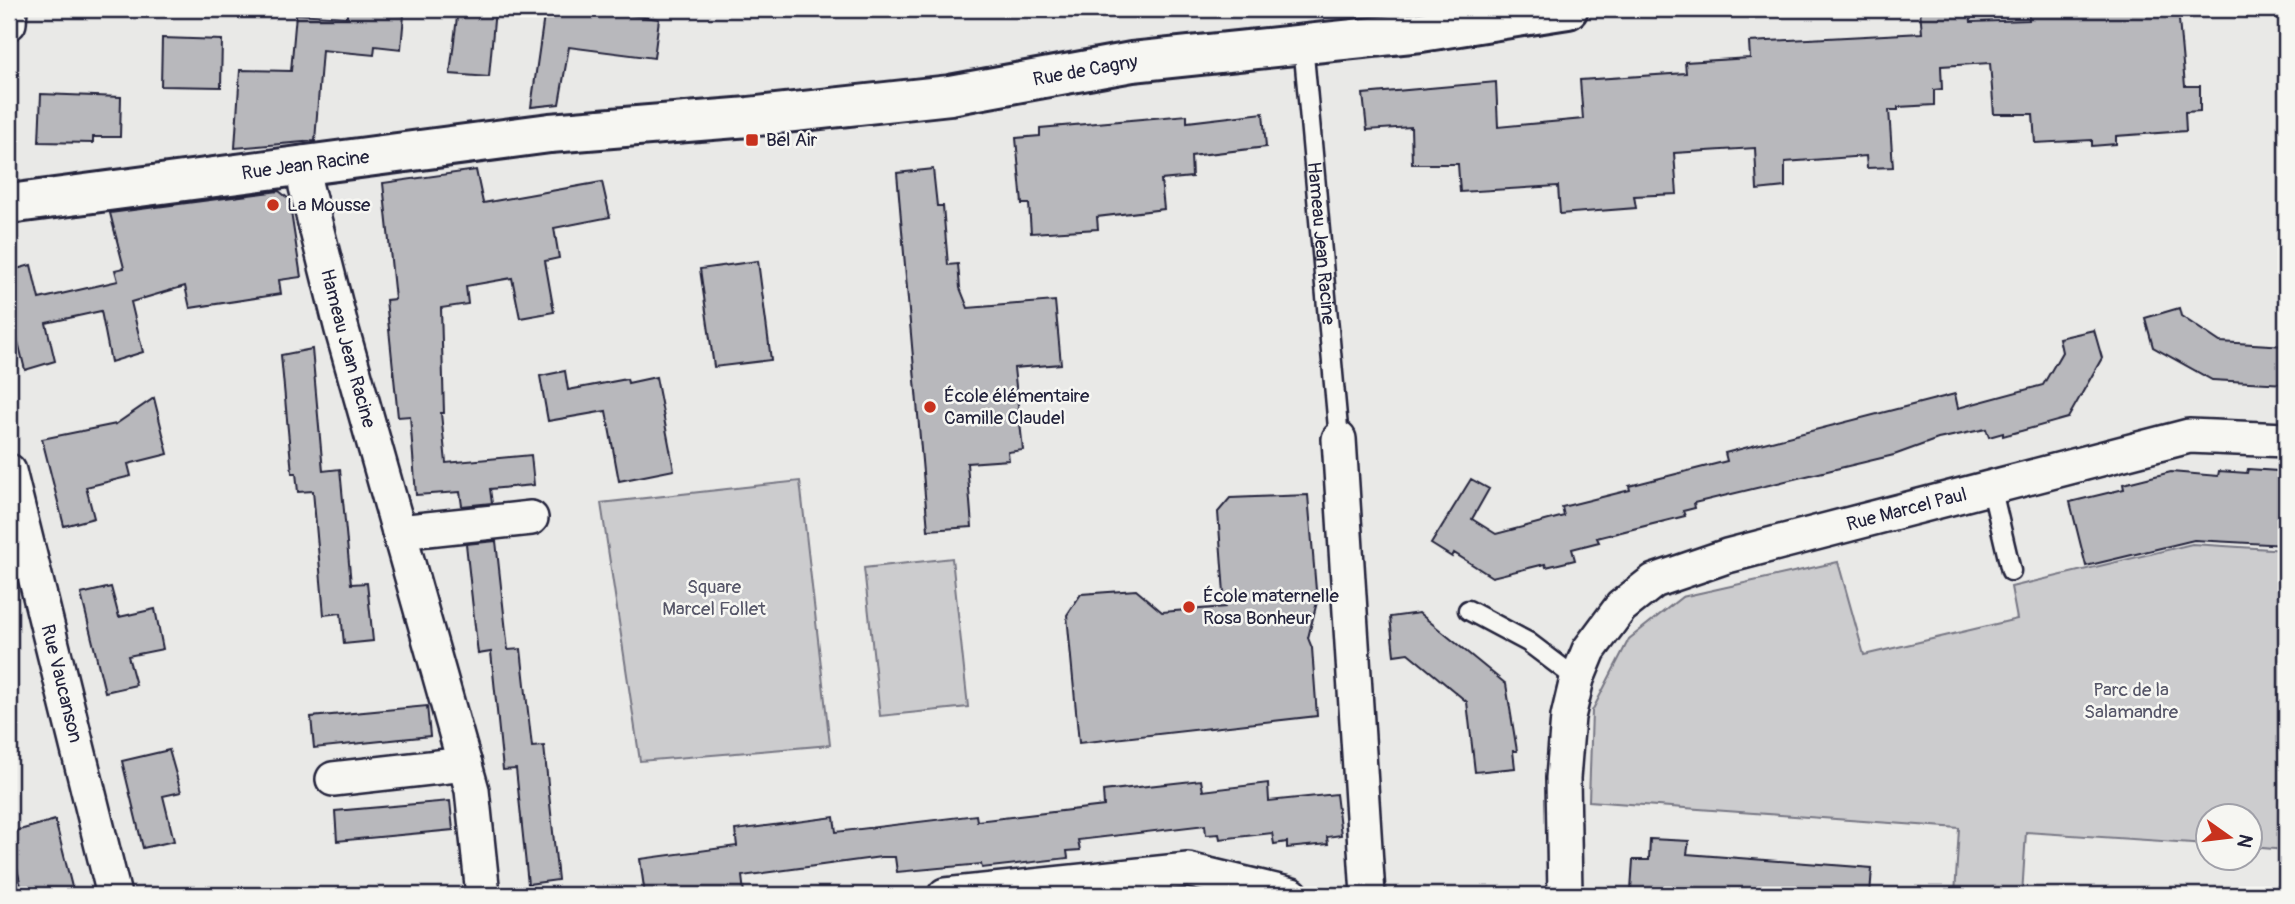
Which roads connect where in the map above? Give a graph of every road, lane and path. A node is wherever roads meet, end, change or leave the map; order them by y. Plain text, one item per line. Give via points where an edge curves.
1 (10, 9) edge
2 (1568, 9) edge
3 (1517, 13) edge
4 (9, 23) edge
5 (1303, 44) junction
6 (603, 131) joint
7 (303, 163) junction
8 (9, 204) edge
9 (1339, 439) joint
10 (2286, 440) edge
11 (9, 471) edge
12 (1990, 486) junction
13 (531, 518) dead end
14 (399, 532) junction
15 (2011, 571) dead end
16 (1468, 610) dead end
17 (1577, 679) junction
18 (465, 764) junction
19 (333, 779) dead end
20 (114, 895) edge
21 (484, 895) edge
22 (945, 895) edge
23 (1292, 895) edge
24 (1368, 895) edge
25 (1563, 895) edge

1 - 4 street
2 - 3 main road, Rue de Cagny
3 - 5 main road, Rue de Cagny via 1421,32
5 - 6 main road, Rue de Cagny via 1132,62 950,94
5 - 9 lane, Hameau Jean Racine
6 - 7 main road, Rue Jean Racine via 550,133
7 - 8 main road, Rue Jean Racine
7 - 14 street, Hameau Jean Racine via 342,330
9 - 24 street
10 - 12 street, Rue Marcel Paul via 2189,436
11 - 20 street, Rue Vaucanson
12 - 15 lane
12 - 17 street, Rue Marcel Paul via 1654,580 1621,607 1589,650
13 - 14 street
14 - 18 street, Hameau Jean Racine
16 - 17 lane via 1528,642
17 - 25 street, Rue Marcel Paul via 1568,717 1563,778
18 - 19 street
18 - 21 street, Hameau Jean Racine
22 - 23 street via 1188,870

